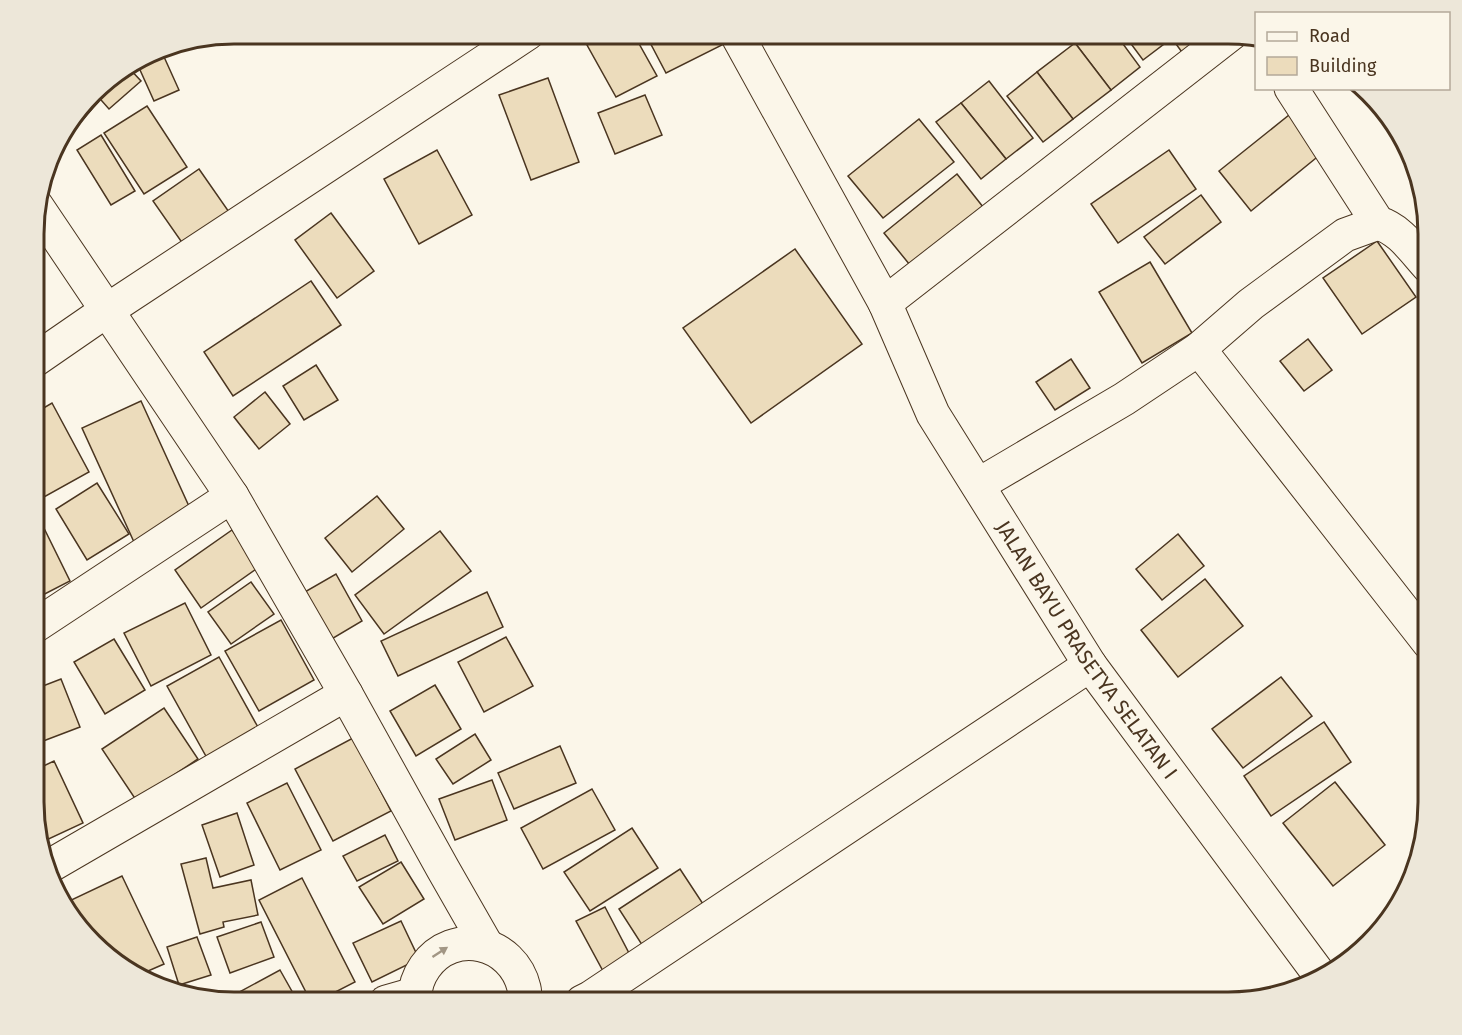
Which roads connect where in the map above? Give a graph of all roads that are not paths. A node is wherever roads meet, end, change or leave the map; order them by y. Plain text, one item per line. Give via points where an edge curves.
1 (511, 44) edge
2 (742, 44) edge
3 (1218, 44) edge
4 (1292, 90) edge
5 (45, 218) edge
6 (1378, 223) junction
7 (1418, 255) edge
8 (885, 303) junction
9 (106, 311) junction
10 (1199, 349) junction
11 (44, 354) edge
12 (978, 485) junction
13 (232, 496) junction
14 (44, 620) edge
15 (1418, 629) edge
16 (1090, 665) junction
17 (346, 694) junction
18 (54, 863) edge
19 (487, 946) junction
20 (1316, 970) edge
21 (410, 991) edge
22 (525, 991) edge
23 (600, 991) edge

1 - 9 street
2 - 8 street, JALAN BAYU PRASETYA SELATAN I
3 - 8 street
4 - 6 street
5 - 9 street
6 - 7 street via 1388,225
6 - 10 street via 1345,235 1251,304
8 - 12 street, JALAN BAYU PRASETYA SELATAN I via 933,414
9 - 11 street
9 - 13 street
10 - 12 street via 1124,399
10 - 15 street
12 - 16 street, JALAN BAYU PRASETYA SELATAN I
13 - 14 street
13 - 17 street
16 - 20 street, JALAN BAYU PRASETYA SELATAN I
16 - 23 street
17 - 18 street
17 - 19 street
21 -> 19 street via 431,957 448,947 468,943
19 - 22 street via 505,955 517,970

